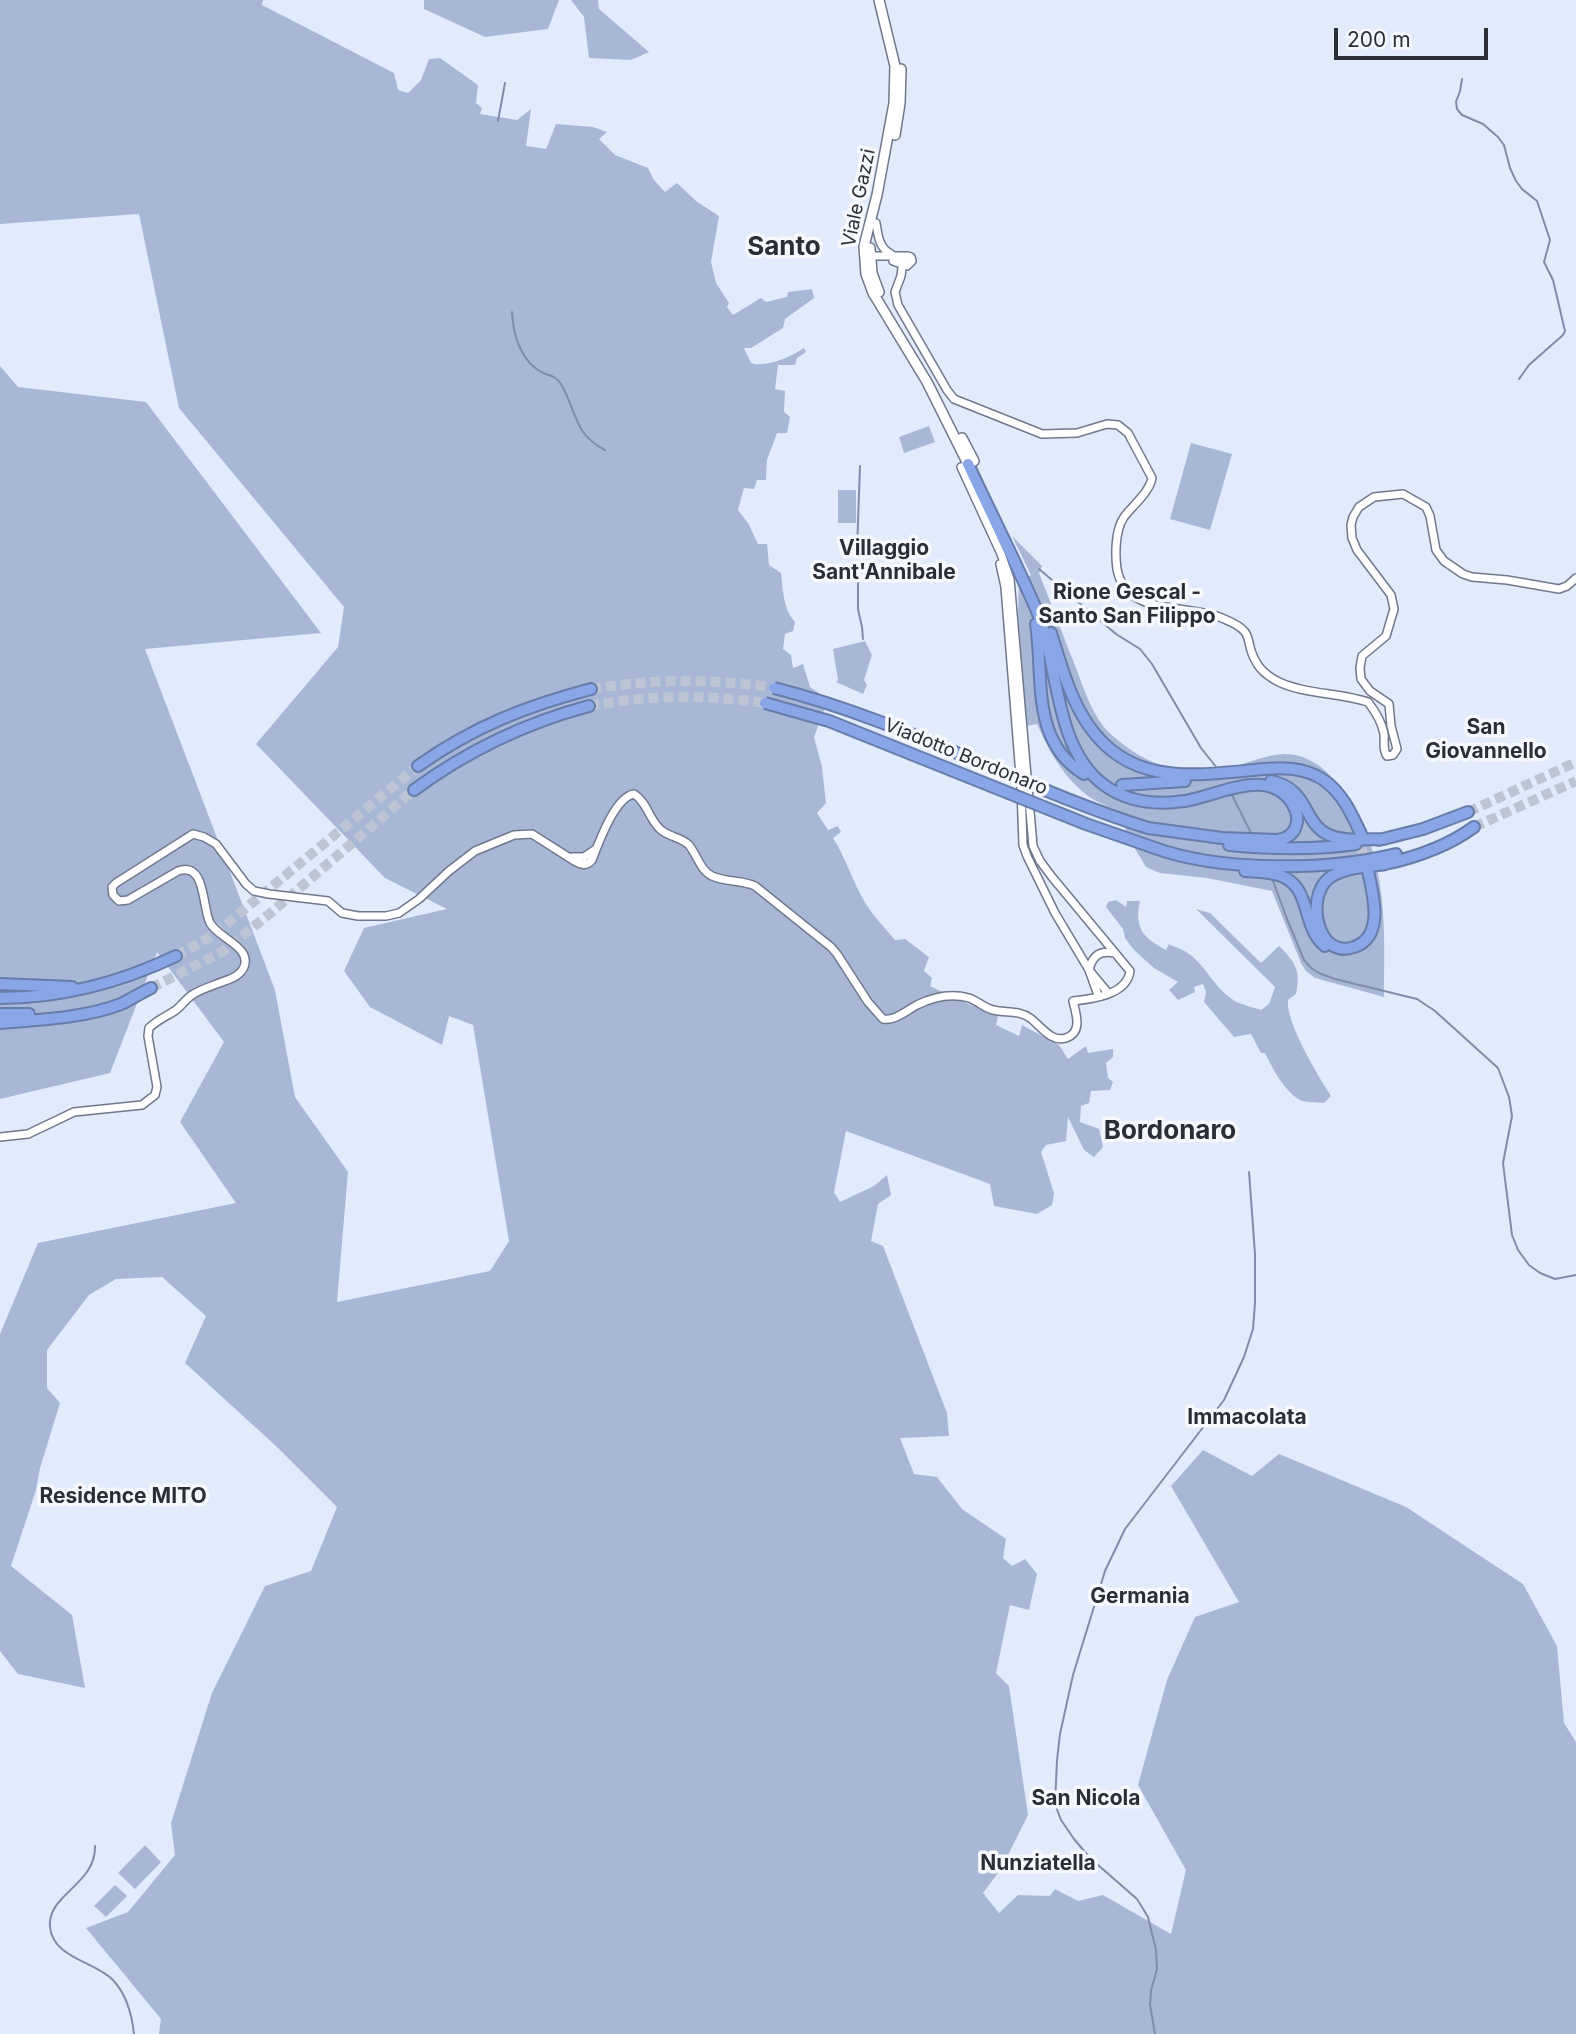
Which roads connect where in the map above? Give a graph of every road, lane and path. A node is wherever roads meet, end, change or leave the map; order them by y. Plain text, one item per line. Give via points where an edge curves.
1 (879, 0) edge
2 (884, 0) edge
3 (876, 223) junction
4 (870, 256) junction
5 (892, 258) junction
6 (967, 464) junction
7 (968, 487) junction
8 (1576, 578) edge
9 (1024, 584) junction
10 (1041, 605) junction
11 (774, 688) tunnel mouth
12 (585, 691) tunnel mouth
13 (765, 703) tunnel mouth
14 (585, 707) tunnel mouth
15 (418, 766) tunnel mouth
16 (1084, 774) dead end
17 (1122, 785) dead end
18 (414, 790) tunnel mouth
19 (1468, 812) tunnel mouth
20 (1148, 828) junction
21 (1384, 839) junction
22 (1171, 854) junction
23 (1114, 953) junction
24 (176, 956) tunnel mouth
25 (1089, 970) junction
26 (0, 984) edge
27 (88, 988) junction
28 (1108, 993) junction
29 (1098, 996) junction
30 (0, 998) edge
31 (0, 1014) edge
32 (0, 1023) edge
33 (0, 1137) edge

1 - 4 main road, Viale Gazzi via 894,60 894,103 866,235
2 - 3 main road, Viale Gazzi via 900,58 901,89 898,125
3 - 4 main road, Viale Gazzi
3 - 5 street via 879,242
4 - 5 street
4 - 6 main road, Viale Gazzi via 866,274 873,293 924,376
5 - 8 street via 907,265 895,292 898,304 954,399 1042,434 1090,431 1110,424 1124,428 1151,475 1150,486 1118,531 1117,567 1128,591 1144,602 1214,615 1240,627 1260,669 1280,682 1368,702 1382,727 1383,748 1389,757 1397,749 1390,707 1367,688 1360,668 1364,654 1388,633 1394,606 1389,591 1354,543 1352,520 1359,508 1374,496 1399,494 1423,505 1438,554 1467,576 1559,589
6 - 7 street via 961,476
6 - 9 highway
6 - 10 highway
7 - 23 street via 1010,579 1033,845 1048,873
7 - 25 street via 1004,580 1022,839 1049,902
9 - 16 highway via 1035,617 1046,725 1062,757
9 - 20 highway via 1043,629 1071,740 1101,783 1134,799 1166,803 1252,785 1268,786 1286,795 1298,820 1291,835 1277,840
10 - 17 highway via 1079,709 1096,735 1118,755 1143,768 1176,775 1275,768 1304,772 1334,789 1359,834 1332,791 1297,773 1269,771
10 - 21 highway via 1072,730 1087,762 1108,783 1134,795 1166,799 1246,782 1275,782 1295,793 1328,835
11 - 20 highway, Viadotto Bordonaro, bridge via 854,713
12 - 15 highway via 495,721
13 - 22 highway, Viadotto Bordonaro, bridge via 829,721
14 - 18 highway via 493,741
19 - 21 highway
20 - 21 highway via 1257,848 1341,846
22 - 22 highway via 1280,866 1345,863 1427,846 1474,827 1429,851 1329,878 1319,891 1316,914 1323,936 1350,949 1365,942 1372,929 1370,870 1378,903 1376,931 1363,947 1352,953 1327,948 1316,939 1302,894 1289,880 1270,873 1211,868
23 - 25 street via 1096,955
23 - 28 street via 1130,971 1122,987
24 - 27 highway
25 - 28 street
25 - 29 street
26 - 27 highway
27 - 30 highway
28 - 29 street
29 - 33 street via 1073,1001 1077,1028 1062,1039 1048,1034 1026,1015 990,1009 955,995 883,1019 831,947 761,889 708,873 687,844 658,827 637,795 625,796 591,853 580,858 565,855 532,834 520,834 475,851 419,900 394,915 358,916 337,910 328,901 254,891 216,844 196,834 122,879 112,892 115,899 132,899 178,871 192,870 210,922 242,951 244,968 190,996 149,1028 157,1087 145,1103 74,1112 28,1134
31 - 32 highway via 70,1010 151,988 103,1009

